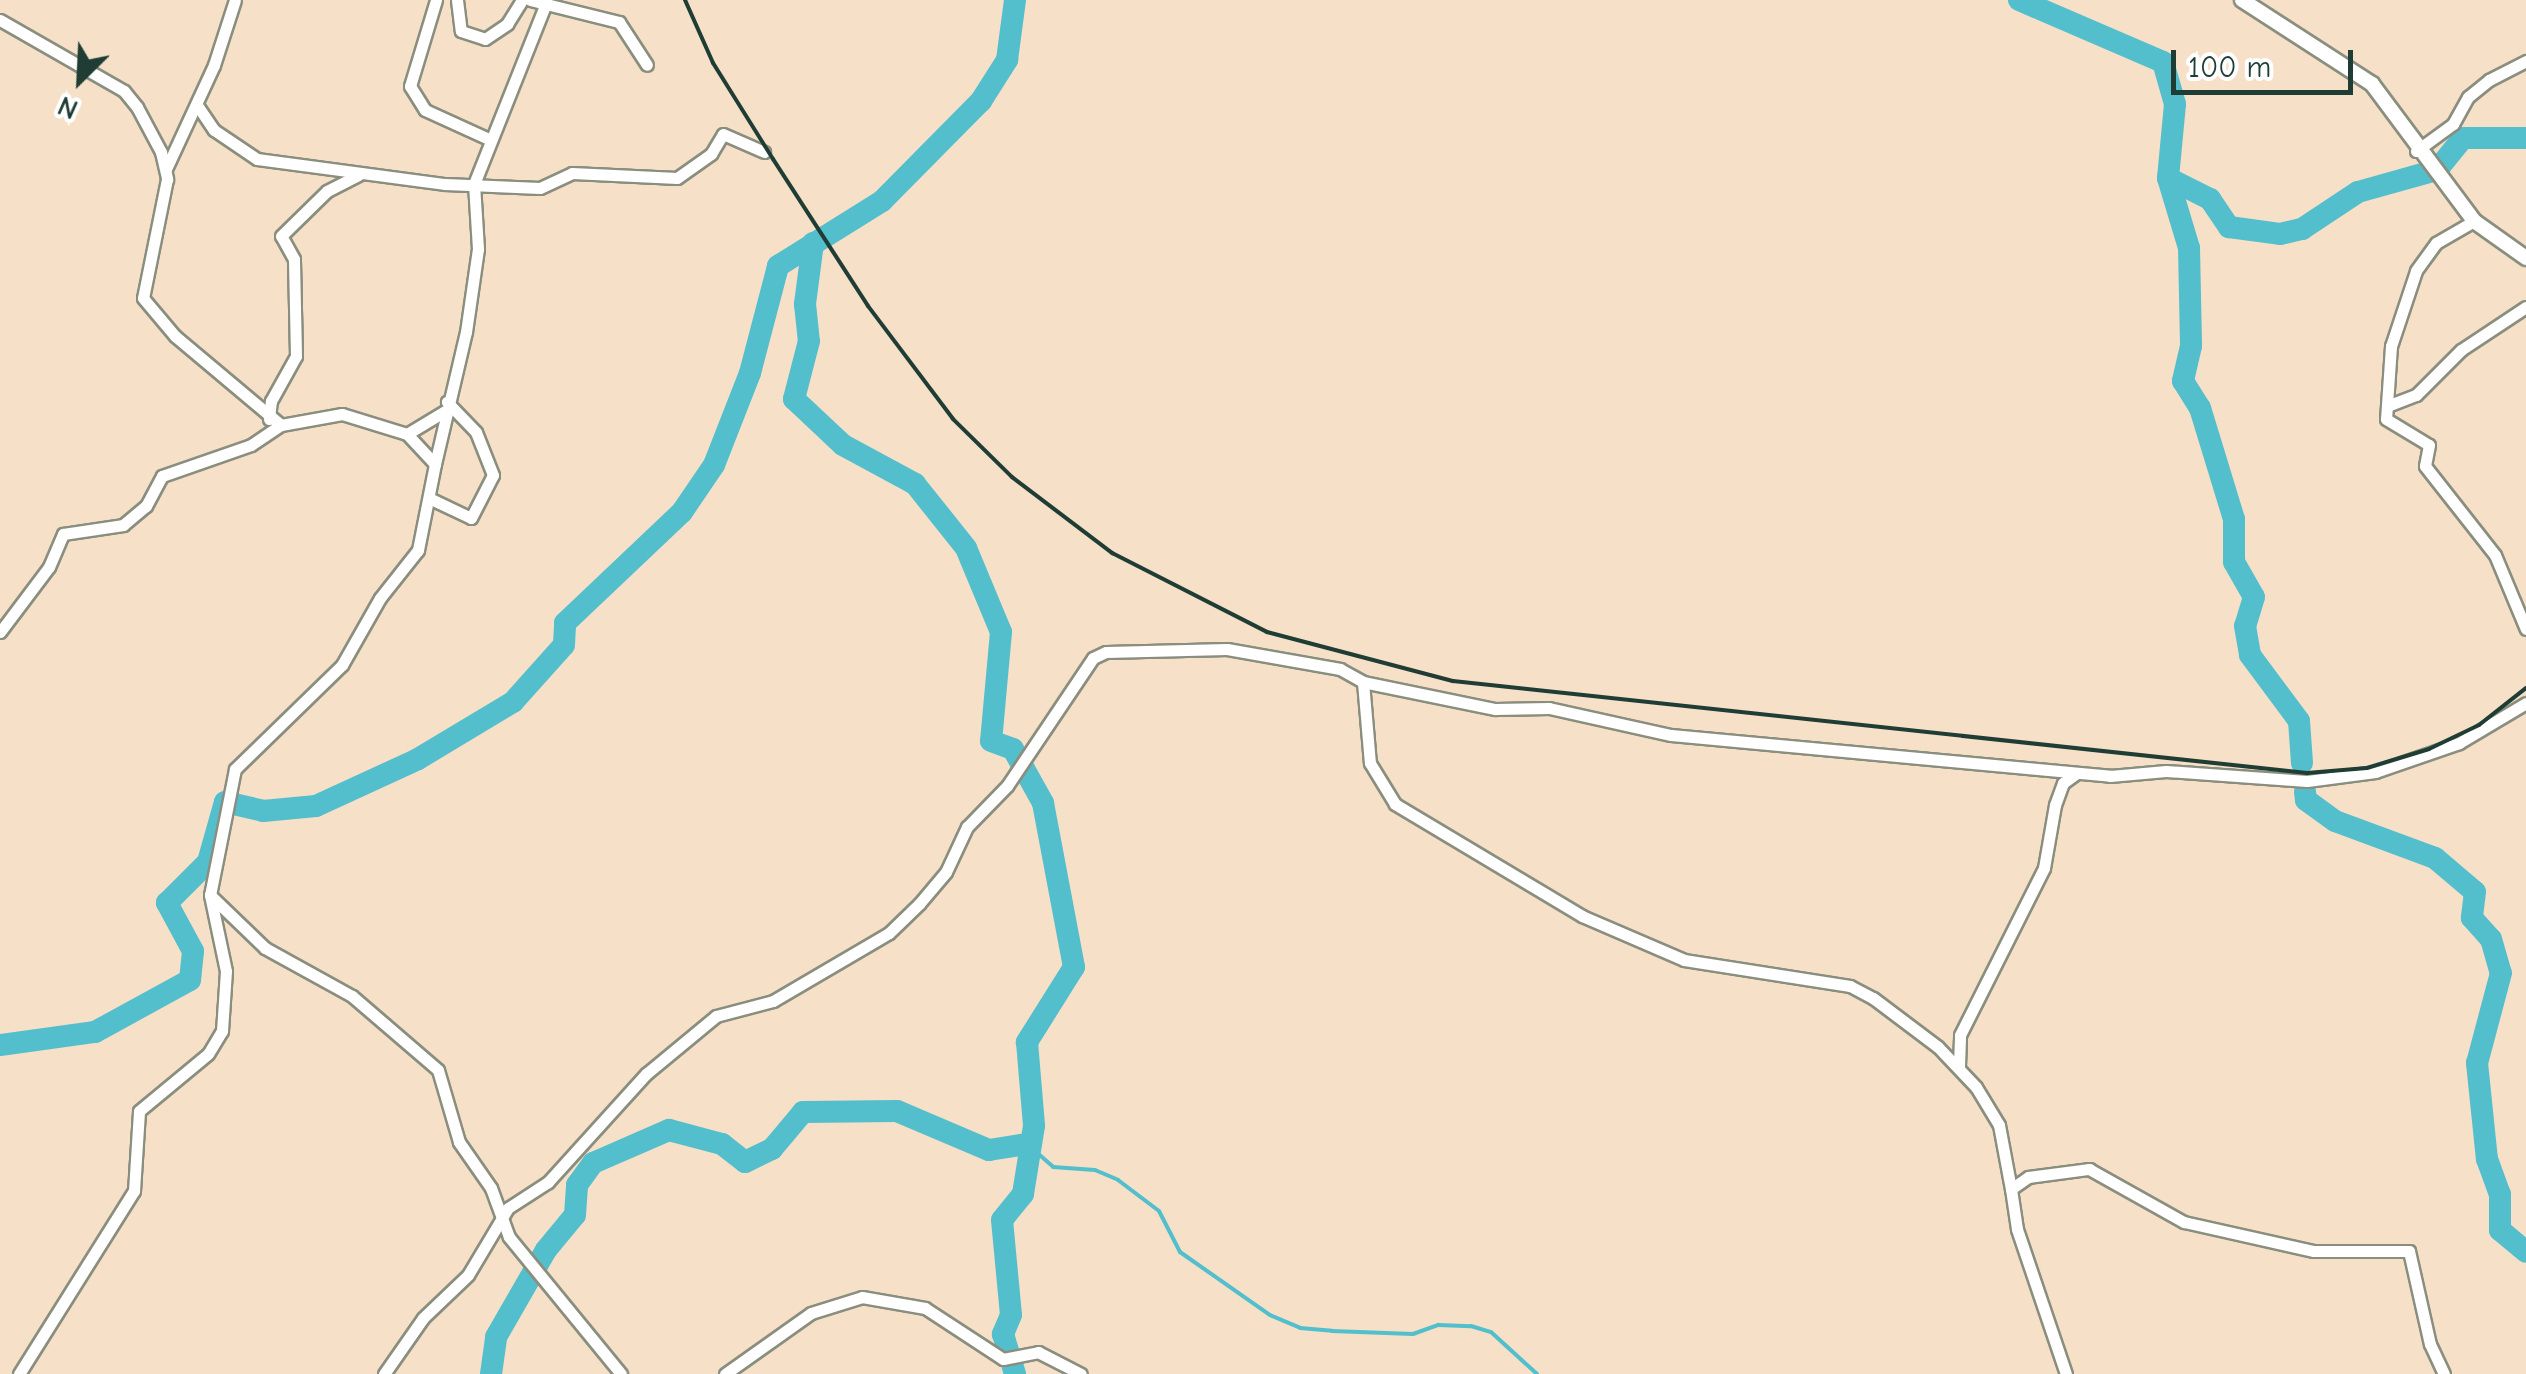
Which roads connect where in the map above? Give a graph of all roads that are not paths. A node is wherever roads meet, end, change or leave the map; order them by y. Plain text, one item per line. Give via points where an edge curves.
1 (235, 0) edge
2 (436, 0) edge
3 (457, 0) edge
4 (526, 0) edge
5 (2242, 0) edge
6 (546, 3) junction
7 (0, 20) edge
8 (2526, 61) edge
9 (646, 65) dead end
10 (197, 105) junction
11 (489, 139) junction
12 (764, 152) dead end
13 (2416, 152) junction
14 (166, 168) junction
15 (362, 176) junction
16 (474, 184) junction
17 (2474, 221) junction
18 (2526, 258) edge
19 (2526, 307) edge
20 (2387, 406) junction
21 (446, 407) junction
22 (275, 422) junction
23 (407, 434) junction
24 (436, 464) junction
25 (431, 499) junction
26 (2526, 629) edge
27 (0, 632) edge
28 (1363, 682) junction
29 (2526, 702) edge
30 (2076, 772) junction
31 (210, 895) junction
32 (1960, 1066) junction
33 (2012, 1189) junction
34 (501, 1219) junction
35 (19, 1374) edge
36 (384, 1374) edge
37 (620, 1374) edge
38 (725, 1374) edge
39 (1080, 1374) edge
40 (2066, 1374) edge
41 (2444, 1374) edge

1 - 10 street
2 - 11 street via 410,86 425,110
3 - 4 street via 461,31 485,39
4 - 6 street
5 - 13 street via 2354,69
6 - 9 street via 618,22
6 - 11 street
7 - 14 street via 124,91
8 - 13 street via 2489,80 2446,130
10 - 14 street
10 - 15 street via 214,130 245,155
11 - 16 street
12 - 16 street via 722,134 711,154 677,178 572,173 540,188
13 - 17 street
14 - 22 street via 166,198 142,298
15 - 16 street
15 - 22 street via 328,190 281,236 294,260 296,356 271,401
16 - 21 street via 478,249
17 - 18 street
17 - 20 street via 2436,243 2416,271 2391,346
19 - 20 street via 2461,350 2416,395
20 - 26 street via 2389,424 2413,430 2429,445 2424,466 2495,555
21 - 23 street
21 - 24 street
21 - 25 street via 476,432 494,475 471,518
22 - 23 street via 342,414
22 - 27 street via 250,445 162,476 146,506 123,526 63,534 49,567
23 - 24 street
24 - 25 street
25 - 31 street via 422,543 342,665 235,768
28 - 30 street via 1764,747
28 - 32 street via 1370,763 1396,804 1582,916 1684,960 1850,986
28 - 34 street via 1340,669 1228,650 1106,652 1093,658 1008,786 967,827 946,872 888,933 773,1002 702,1025 590,1128 548,1182
29 - 30 street via 2460,744 2358,775 2306,782
30 - 32 street via 2059,794 2044,868 1960,1035
31 - 34 street via 265,948 352,996 438,1070 458,1142 492,1188
31 - 35 street via 226,971 222,1031 208,1054 139,1110 134,1191 79,1288 28,1350
32 - 33 street via 1999,1125
33 - 40 street via 2017,1229
33 - 41 street via 2028,1177 2088,1169 2184,1222 2314,1251 2400,1246 2414,1260 2430,1344
34 - 36 street via 468,1275 423,1318
34 - 37 street via 554,1299
38 - 39 street via 811,1313 862,1297 925,1308 1003,1360 1038,1352

